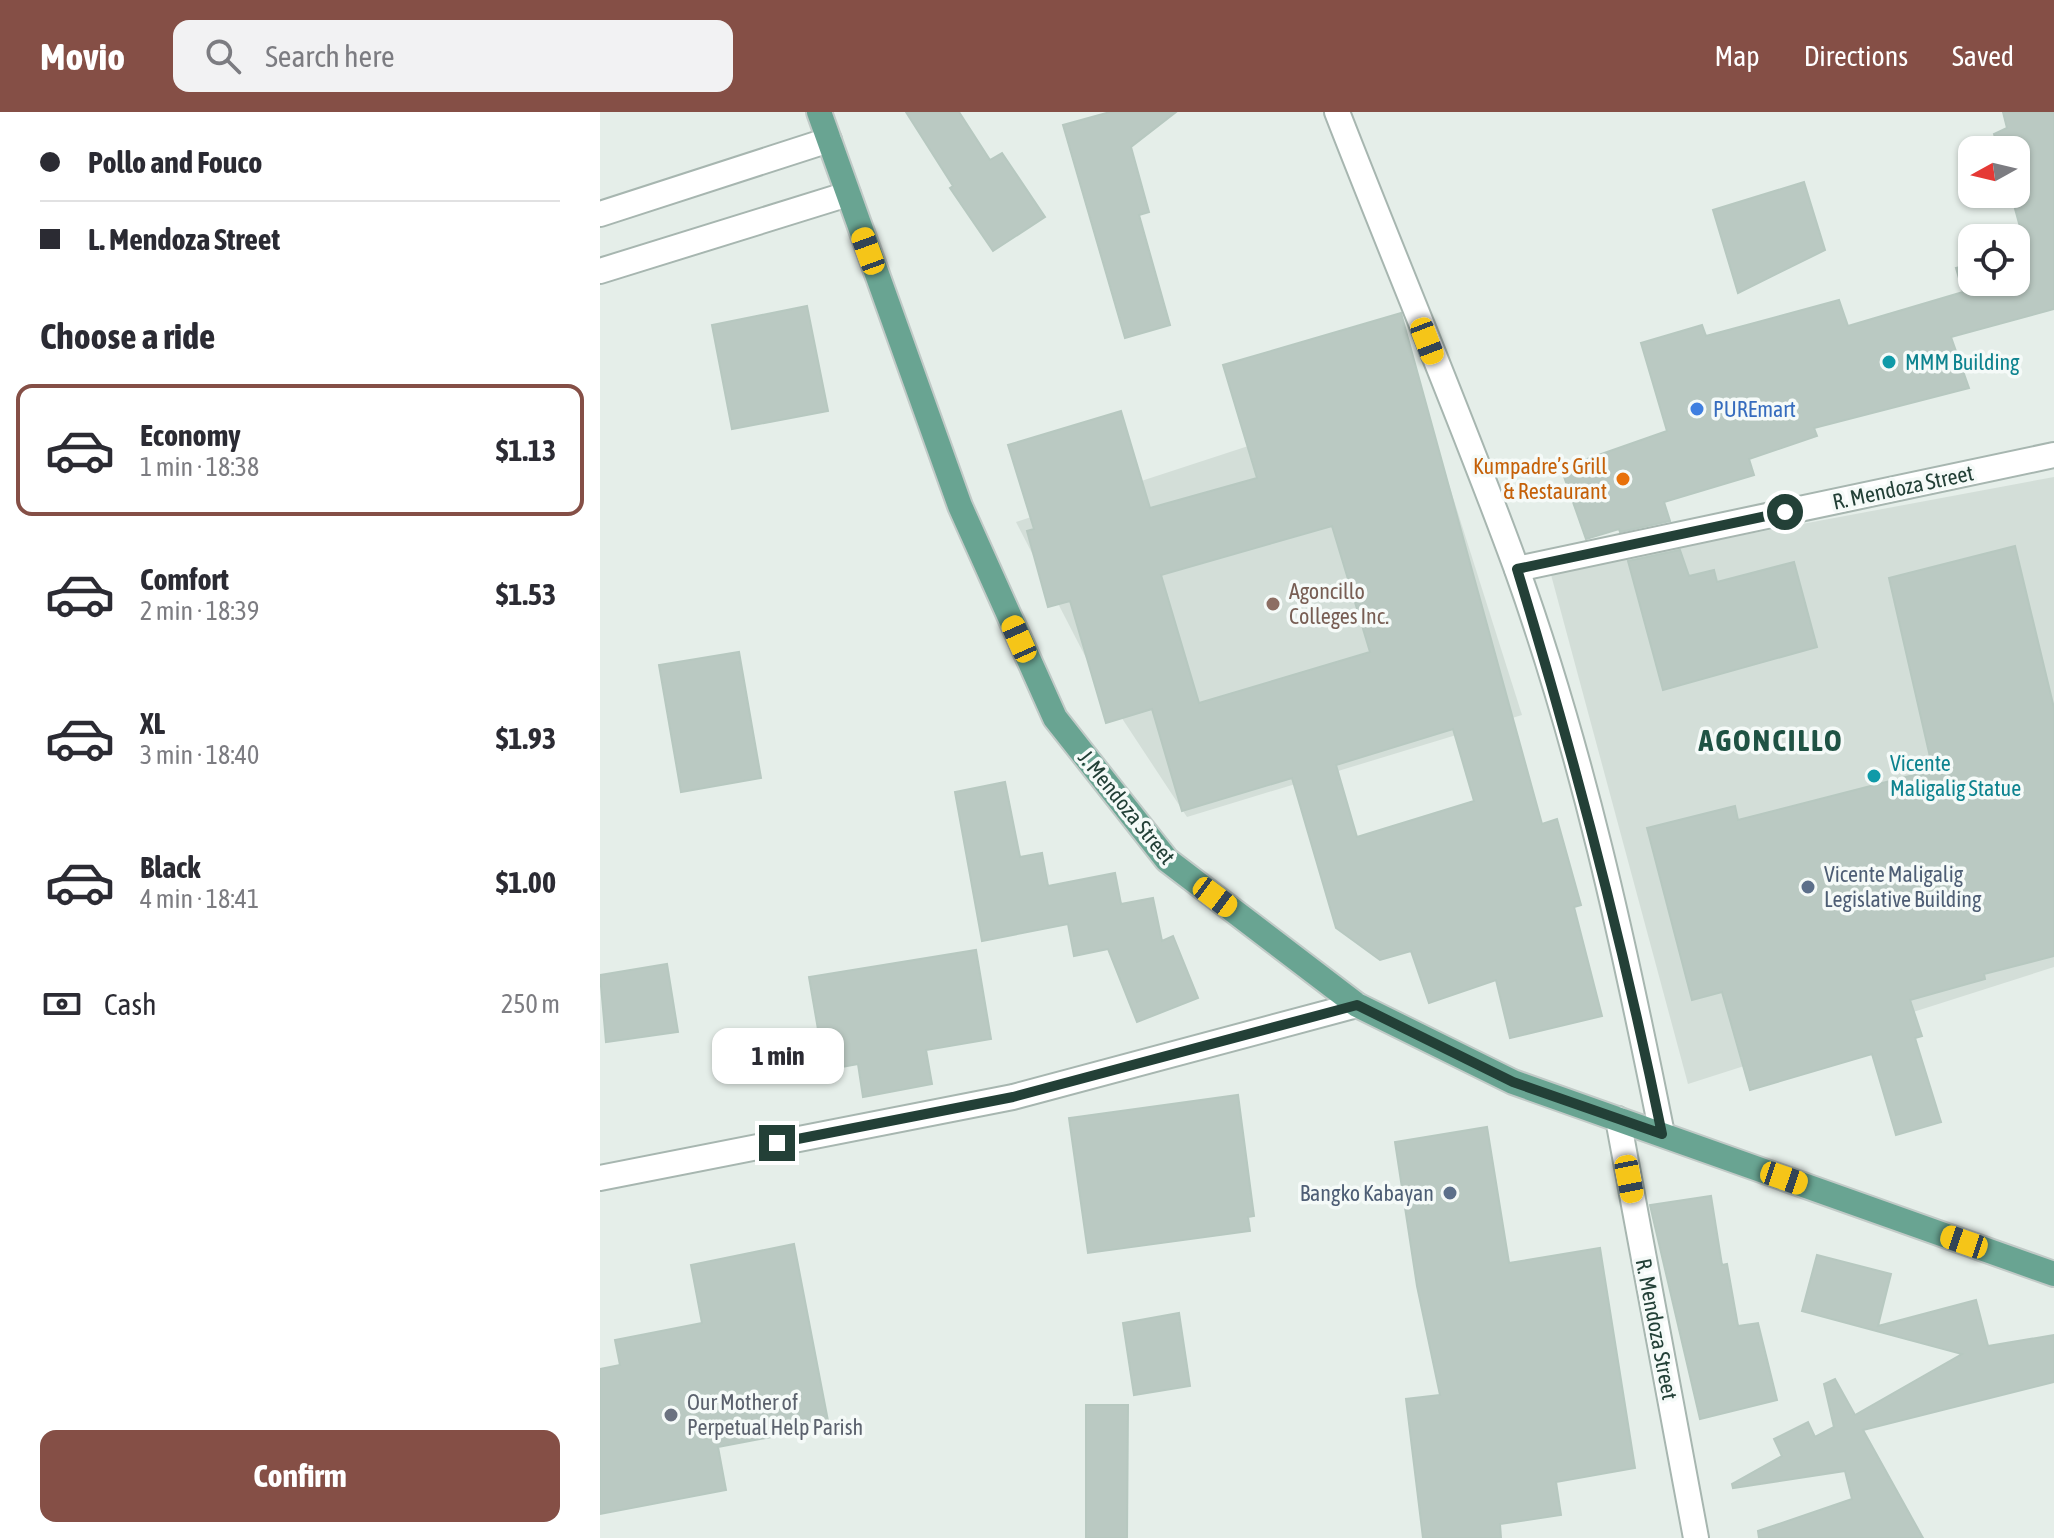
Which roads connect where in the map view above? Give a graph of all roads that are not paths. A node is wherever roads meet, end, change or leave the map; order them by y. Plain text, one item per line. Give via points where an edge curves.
1 (819, 112) edge
2 (1337, 112) edge
3 (829, 140) junction
4 (848, 194) junction
5 (600, 214) edge
6 (600, 271) edge
7 (2054, 455) edge
8 (1517, 569) junction
9 (1357, 1005) junction
10 (1618, 1119) junction
11 (1662, 1134) junction
12 (600, 1178) edge
13 (2054, 1274) edge
14 (1696, 1538) edge

1 - 3 main road, J. Mendoza Street
2 - 8 street
3 - 4 main road, J. Mendoza Street
3 - 5 street
4 - 6 street
4 - 9 main road, J. Mendoza Street via 960,506 1055,718 1167,860
7 - 8 street, R. Mendoza Street
8 - 11 street via 1572,749 1635,996
9 - 10 main road, J. Mendoza Street via 1513,1082
9 - 12 street via 1013,1097
10 - 11 main road, J. Mendoza Street
10 - 14 street, R. Mendoza Street
11 - 13 main road, J. Mendoza Street

